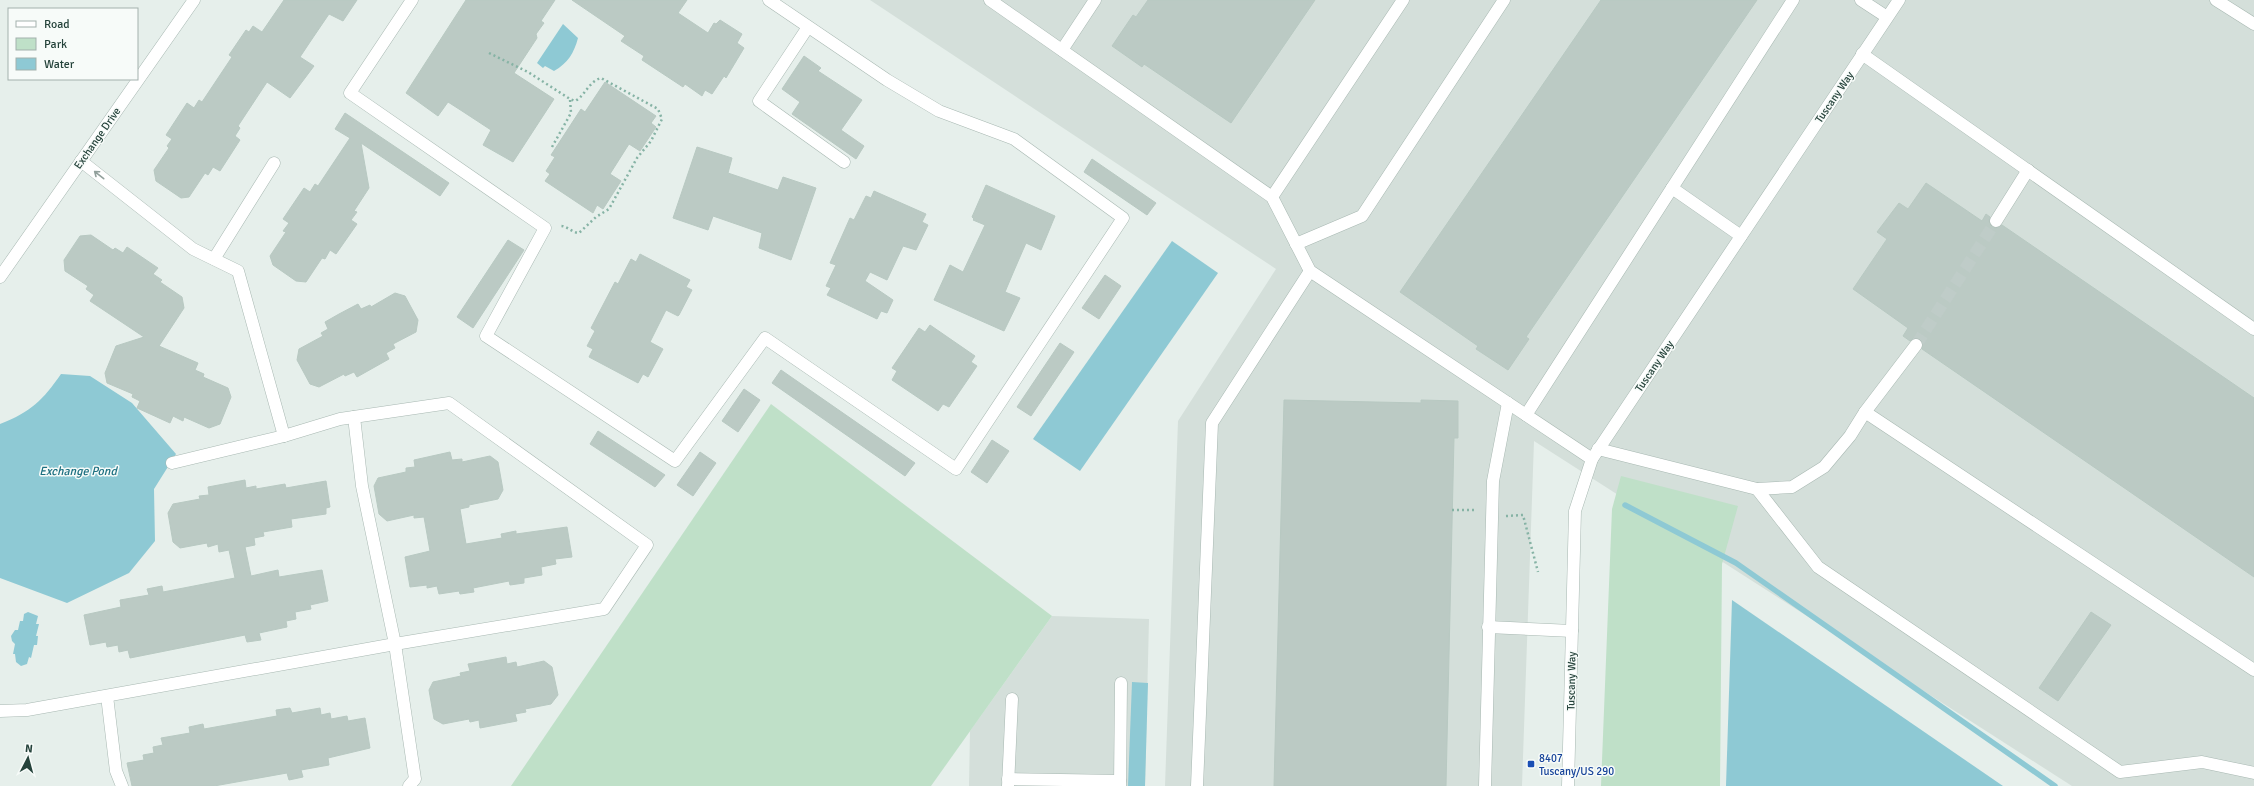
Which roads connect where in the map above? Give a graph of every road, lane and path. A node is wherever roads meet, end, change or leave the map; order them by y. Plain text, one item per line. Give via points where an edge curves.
1 (194, 0) edge
2 (412, 0) edge
3 (769, 0) edge
4 (1096, 0) edge
5 (1403, 0) edge
6 (1504, 0) edge
7 (1793, 0) edge
8 (1861, 0) edge
9 (1899, 0) edge
10 (2216, 0) edge
11 (997, 2) edge
12 (1887, 17) junction
13 (2254, 24) edge
14 (808, 27) junction
15 (1062, 50) junction
16 (489, 53) dead end
17 (1862, 54) junction
18 (138, 80) edge
19 (138, 80) edge
20 (570, 99) junction
21 (552, 146) dead end
22 (81, 161) junction
23 (844, 162) dead end
24 (274, 163) dead end
25 (2028, 170) junction
26 (1672, 188) junction
27 (1272, 197) junction
28 (1996, 221) tunnel mouth
29 (545, 228) junction
30 (1741, 236) junction
31 (1296, 244) junction
32 (214, 259) junction
33 (1310, 271) junction
34 (0, 277) edge
35 (2254, 329) edge
36 (1916, 345) tunnel mouth
37 (1508, 403) junction
38 (1865, 412) junction
39 (1526, 415) junction
40 (354, 416) junction
41 (284, 436) junction
42 (1595, 454) junction
43 (172, 463) dead end
44 (1757, 489) junction
45 (1452, 510) dead end
46 (1476, 510) dead end
47 (1506, 516) dead end
48 (1538, 572) dead end
49 (1488, 627) junction
50 (1572, 631) junction
51 (395, 644) junction
52 (2254, 670) edge
53 (1121, 683) dead end
54 (107, 696) junction
55 (1012, 699) dead end
56 (0, 711) edge
57 (2254, 773) edge
58 (1008, 782) edge
59 (1120, 784) edge
60 (122, 786) edge
61 (408, 786) edge
62 (1196, 786) edge
63 (1485, 786) edge
64 (1568, 786) edge

1 - 18 street, Exchange Drive
2 - 29 street via 350,93
3 - 14 street
4 - 15 street
5 - 27 street
6 - 31 street via 1362,216
7 - 26 street
8 - 12 street
9 - 12 street, Tuscany Way
10 - 13 street
11 - 15 street
12 - 17 street, Tuscany Way
14 - 23 street via 759,101
14 - 29 street via 939,111 1014,139 1123,218 956,469 765,338 674,461 486,336
15 - 27 street
16 - 20 path via 528,72
17 - 25 street
17 - 30 street, Tuscany Way
19 - 22 street, Exchange Drive
20 - 21 path via 571,113
20 - 29 path via 575,101 581,98 590,84 601,78 658,109 662,119 609,209 579,233 563,226
32 -> 22 street via 193,249
22 - 34 street, Exchange Drive
24 - 32 street
25 - 28 street
25 - 35 street
26 - 30 street
26 - 39 street
27 - 31 street
30 - 42 street, Tuscany Way
31 - 33 street
32 - 41 street via 238,271
33 - 37 street
33 - 62 street via 1212,423
36 - 38 street
37 - 39 street
37 - 49 street via 1493,480
38 - 44 street via 1850,436 1824,467 1792,487
38 - 52 street
39 - 42 street
40 - 41 street
40 - 51 street via 362,486
40 - 51 street via 449,403 647,545 604,609
41 - 43 street
42 - 44 street
42 - 50 street, Tuscany Way via 1575,511
44 - 57 street via 1818,567 2120,772 2202,762
45 - 46 path
47 - 48 path via 1523,515
49 - 50 street
49 - 63 street
50 - 64 street, Tuscany Way
51 - 54 street
51 - 61 street via 415,778
53 - 59 street
54 - 56 street via 27,710
54 - 60 street via 116,771
55 - 58 street
58 - 59 street

